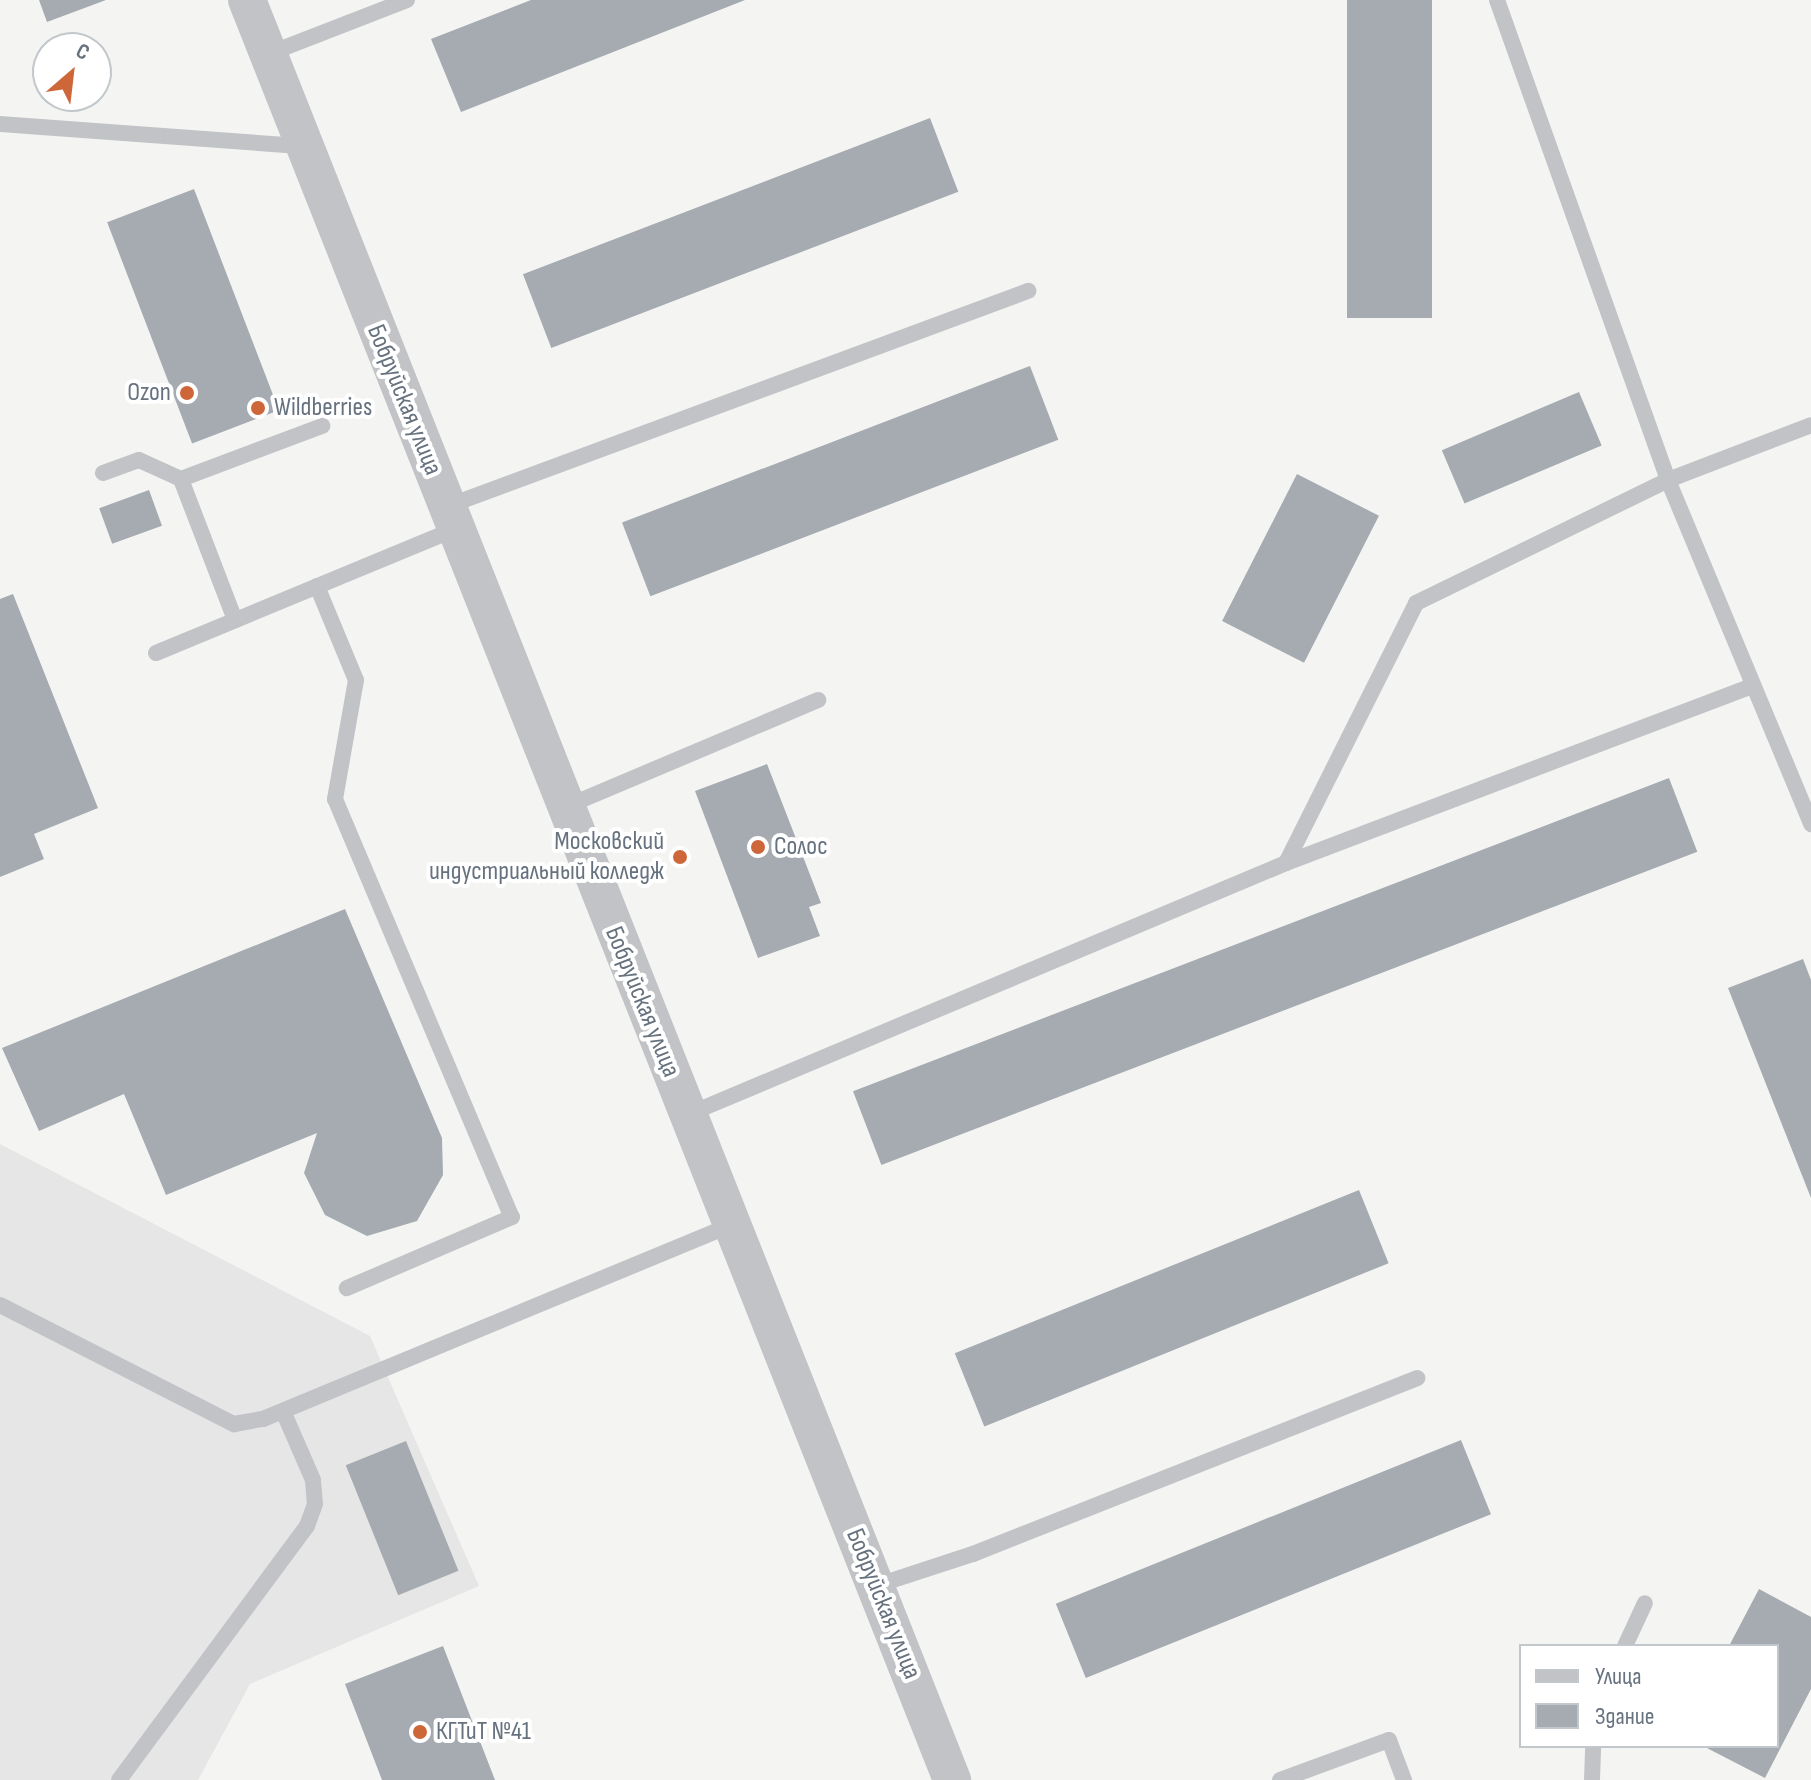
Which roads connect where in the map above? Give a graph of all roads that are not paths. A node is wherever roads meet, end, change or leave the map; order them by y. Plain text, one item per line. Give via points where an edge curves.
1 (247, 0) edge
2 (407, 0) edge
3 (1497, 0) edge
4 (268, 54) junction
5 (0, 124) edge
6 (304, 147) junction
7 (1028, 291) dead end
8 (1811, 425) edge
9 (322, 426) dead end
10 (103, 473) dead end
11 (181, 479) junction
12 (1668, 480) junction
13 (451, 518) junction
14 (317, 586) junction
15 (235, 620) junction
16 (156, 653) dead end
17 (1751, 686) junction
18 (818, 700) dead end
19 (563, 807) junction
20 (1811, 824) edge
21 (1286, 863) junction
22 (687, 1114) junction
23 (731, 1225) junction
24 (347, 1288) dead end
25 (0, 1305) edge
26 (1417, 1378) dead end
27 (283, 1411) junction
28 (878, 1585) junction
29 (1645, 1603) dead end
30 (1626, 1644) edge
31 (1593, 1748) edge
32 (119, 1780) edge
33 (952, 1780) edge
34 (1280, 1780) edge
35 (1404, 1780) edge
36 (1592, 1780) edge

1 - 4 street, Бобруйская улица
2 - 4 lane
3 - 12 lane
4 - 6 street, Бобруйская улица
5 - 6 lane
6 - 13 street, Бобруйская улица
7 - 13 lane
8 - 12 lane
9 - 11 lane
10 - 11 lane via 139,460
11 - 15 lane
12 - 17 lane
12 - 21 lane via 1416,603
13 - 14 lane
13 - 19 street, Бобруйская улица
14 - 15 lane
14 - 24 lane via 356,680 335,799 512,1217
15 - 16 lane
17 - 20 lane
17 - 21 lane
18 - 19 lane
19 - 22 street, Бобруйская улица
21 - 22 lane
22 - 23 street, Бобруйская улица
23 - 27 lane
23 - 28 street, Бобруйская улица
25 - 27 lane via 234,1424
26 - 28 lane via 973,1554
27 - 32 lane via 313,1480 315,1504 307,1526
28 - 33 street, Бобруйская улица
29 - 30 lane
31 - 36 lane
34 - 35 lane via 1389,1740

